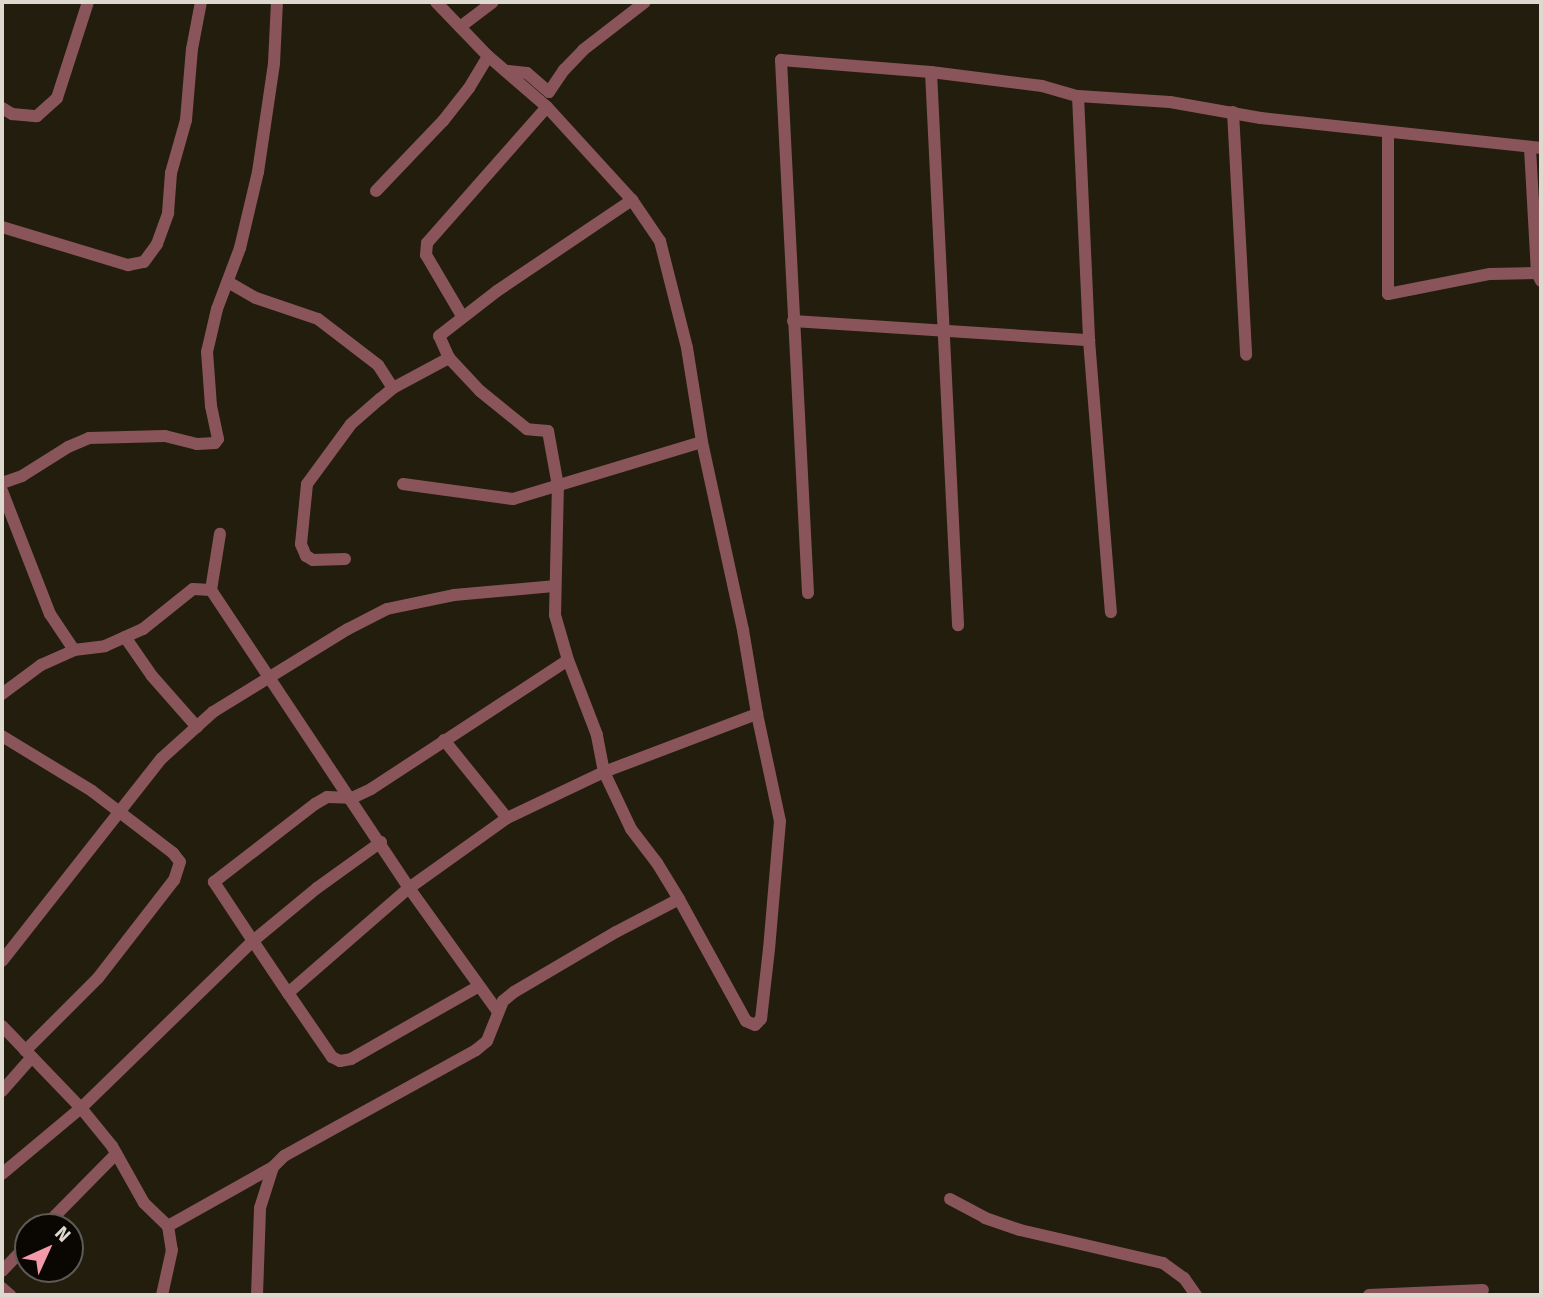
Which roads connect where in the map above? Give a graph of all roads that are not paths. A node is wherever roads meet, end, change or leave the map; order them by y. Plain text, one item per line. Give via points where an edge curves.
1 (88, 2) edge
2 (201, 2) edge
3 (276, 2) edge
4 (436, 2) edge
5 (493, 2) edge
6 (645, 2) edge
7 (460, 27) junction
8 (488, 56) junction
9 (508, 71) junction
10 (930, 72) junction
11 (1078, 96) junction
12 (547, 107) junction
13 (2, 108) edge
14 (1233, 113) junction
15 (1388, 132) junction
16 (1536, 148) edge
17 (376, 191) dead end
18 (632, 200) junction
19 (2, 227) edge
20 (1539, 277) edge
21 (228, 282) junction
22 (463, 316) junction
23 (793, 321) junction
24 (946, 330) junction
25 (1089, 340) junction
26 (1246, 355) dead end
27 (449, 358) junction
28 (393, 388) junction
29 (702, 442) junction
30 (2, 483) edge
31 (403, 484) dead end
32 (558, 486) junction
33 (2, 491) edge
34 (220, 534) dead end
35 (345, 559) dead end
36 (554, 586) junction
37 (211, 590) junction
38 (808, 593) dead end
39 (1111, 612) dead end
40 (958, 625) dead end
41 (125, 636) junction
42 (74, 650) junction
43 (568, 660) junction
44 (268, 678) junction
45 (2, 694) edge
46 (757, 714) junction
47 (197, 727) junction
48 (2, 736) edge
49 (444, 740) junction
50 (604, 772) junction
51 (352, 798) junction
52 (118, 811) junction
53 (507, 818) junction
54 (381, 842) junction
55 (409, 888) junction
56 (679, 899) junction
57 (253, 942) junction
58 (2, 961) edge
59 (479, 986) junction
60 (288, 993) junction
61 (498, 1012) junction
62 (2, 1026) edge
63 (28, 1054) junction
64 (2, 1091) edge
65 (81, 1108) junction
66 (116, 1154) junction
67 (273, 1167) junction
68 (2, 1174) edge
69 (950, 1199) dead end
70 (58, 1213) edge
71 (168, 1226) junction
72 (2, 1288) edge
73 (1483, 1290) dead end
74 (10, 1295) edge
75 (162, 1295) edge
76 (257, 1295) edge
77 (1196, 1295) edge
78 (1369, 1295) edge

1 - 13 street via 57,98 37,116 12,114
2 - 19 street via 168,213 157,244 144,262 128,265
3 - 21 street via 274,63 258,172
4 - 7 street
5 - 7 street
6 - 9 street via 583,50 549,92 527,73
7 - 8 street
8 - 9 street
8 - 17 street via 443,121
9 - 12 street
10 - 11 street via 1042,86
10 - 23 street via 781,60
10 - 24 street
11 - 14 street via 1170,102
11 - 25 street
12 - 18 street
12 - 22 street via 426,243 426,256
14 - 15 street
14 - 26 street
15 - 16 street
15 - 20 street via 1388,294 1490,274
16 - 20 street
18 - 22 street
18 - 29 street via 660,242 687,348
21 - 28 street via 256,298 318,319 378,365
21 - 30 street via 208,352 215,443 165,436 89,438
22 - 27 street via 439,336
23 - 24 street
23 - 38 street
24 - 25 street
24 - 40 street
25 - 39 street
27 - 28 street
27 - 32 street via 480,391 527,429 548,431
28 - 35 street via 351,424 307,484 301,544 306,556
29 - 32 street
29 - 46 street
31 - 32 street via 513,499
32 - 36 street
33 - 42 street via 50,614
34 - 37 street
36 - 43 street via 555,615
36 - 44 street via 454,595 387,609
37 - 41 street via 193,589 143,629
37 - 44 street
41 - 42 street via 105,646
41 - 47 street via 152,676
42 - 45 street via 41,665
43 - 49 street
43 - 50 street via 597,735
44 - 47 street
44 - 51 street
46 - 50 street
46 - 56 street via 780,821 761,1019 755,1025 746,1021
47 - 52 street via 162,758
48 - 52 street
49 - 51 street
49 - 53 street
50 - 53 street
50 - 56 street via 631,829
51 - 54 street
51 - 57 street via 327,797 315,804 214,882
52 - 58 street
52 - 63 street via 173,853 180,862 179,871 98,978
53 - 55 street
54 - 55 street
54 - 57 street
55 - 59 street
55 - 60 street
56 - 61 street via 514,992
57 - 60 street
57 - 65 street
59 - 60 street via 340,1061 332,1057
59 - 61 street
61 - 67 street via 491,1035 476,1050 284,1156
62 - 63 street
63 - 64 street
63 - 65 street
65 - 66 street
65 - 68 street
66 - 70 street
66 - 71 street via 144,1202
67 - 71 street
67 - 76 street via 260,1208
69 - 77 street via 1020,1230 1163,1263 1184,1278
71 - 75 street via 172,1250
72 - 74 street
73 - 78 street

